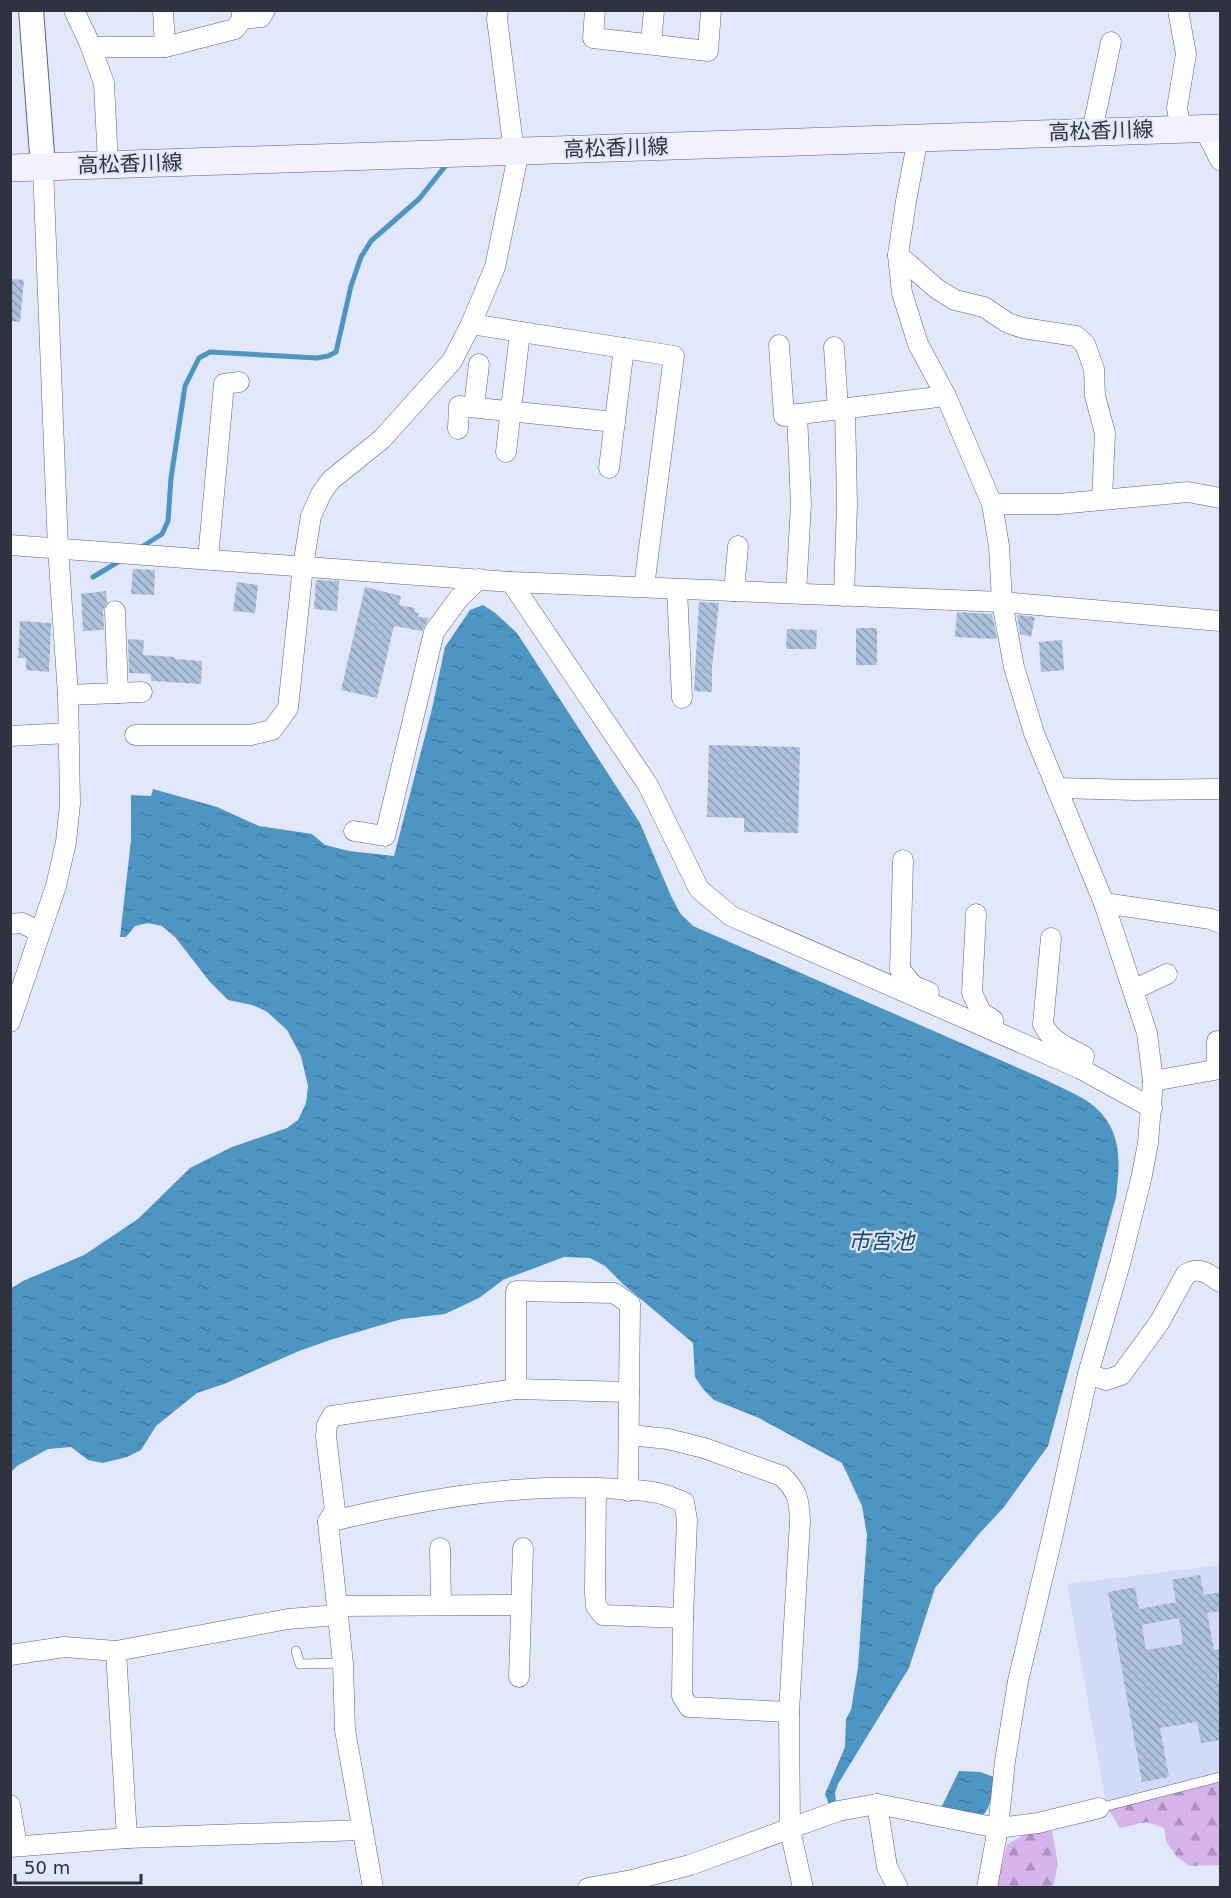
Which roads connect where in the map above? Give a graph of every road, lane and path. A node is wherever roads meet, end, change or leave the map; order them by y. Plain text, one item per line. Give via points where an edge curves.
1 (31, 10) edge
2 (74, 10) edge
3 (163, 10) edge
4 (265, 10) edge
5 (498, 10) edge
6 (595, 10) edge
7 (654, 10) edge
8 (711, 10) edge
9 (1178, 10) edge
10 (242, 15) edge
11 (1111, 42) dead end
12 (651, 45) junction
13 (91, 47) junction
14 (165, 47) junction
15 (1202, 128) edge
16 (1092, 132) junction
17 (918, 138) junction
18 (517, 152) junction
19 (1221, 160) edge
20 (108, 164) junction
21 (43, 167) junction
22 (10, 168) edge
23 (898, 255) junction
24 (471, 324) junction
25 (520, 332) junction
26 (779, 345) dead end
27 (834, 347) dead end
28 (624, 348) junction
29 (479, 364) dead end
30 (239, 382) dead end
31 (946, 396) junction
32 (474, 407) junction
33 (842, 409) junction
34 (511, 410) junction
35 (797, 414) junction
36 (615, 422) junction
37 (458, 429) dead end
38 (506, 452) dead end
39 (609, 468) dead end
40 (1221, 498) edge
41 (1102, 499) junction
42 (992, 504) junction
43 (10, 544) edge
44 (738, 546) dead end
45 (58, 548) junction
46 (208, 559) junction
47 (303, 566) junction
48 (479, 579) junction
49 (511, 582) junction
50 (644, 587) junction
51 (677, 589) junction
52 (734, 591) junction
53 (796, 593) junction
54 (844, 596) junction
55 (1002, 602) junction
56 (115, 611) dead end
57 (1221, 621) edge
58 (142, 692) dead end
59 (118, 693) junction
60 (68, 695) junction
61 (682, 698) dead end
62 (69, 733) junction
63 (135, 735) dead end
64 (10, 736) edge
65 (1057, 788) junction
66 (1221, 789) edge
67 (354, 831) dead end
68 (903, 860) dead end
69 (1104, 903) junction
70 (976, 914) dead end
71 (1221, 923) edge
72 (10, 924) edge
73 (40, 932) junction
74 (1051, 938) dead end
75 (1167, 974) dead end
76 (1133, 990) junction
77 (930, 1003) junction
78 (10, 1022) edge
79 (993, 1030) junction
80 (1217, 1041) dead end
81 (1081, 1069) junction
82 (1219, 1069) edge
83 (1153, 1081) junction
84 (1152, 1108) junction
85 (1221, 1282) edge
86 (1088, 1374) junction
87 (516, 1389) junction
88 (629, 1392) junction
89 (630, 1435) junction
90 (596, 1488) junction
91 (628, 1491) junction
92 (328, 1522) junction
93 (440, 1548) dead end
94 (523, 1548) dead end
95 (441, 1604) junction
96 (521, 1605) junction
97 (338, 1611) junction
98 (683, 1618) junction
99 (117, 1651) junction
100 (296, 1651) dead end
101 (10, 1655) edge
102 (343, 1663) junction
103 (519, 1677) dead end
104 (789, 1712) junction
105 (1221, 1777) edge
106 (877, 1804) junction
107 (10, 1805) edge
108 (1099, 1808) joint
109 (998, 1828) junction
110 (363, 1830) junction
111 (790, 1830) junction
112 (127, 1838) junction
113 (14, 1847) edge
114 (373, 1887) edge
115 (588, 1887) edge
116 (804, 1887) edge
117 (898, 1887) edge
118 (987, 1887) edge

1 - 21 street
2 - 13 street
3 - 14 street
4 - 10 street via 261,17
5 - 18 street
6 - 12 street via 593,38
7 - 12 street
8 - 12 street via 708,51
9 - 15 street via 1186,54 1177,108
10 - 14 street via 235,29
11 - 16 street
13 - 14 street
13 - 20 street via 104,83
15 - 16 main road, 高松香川線
15 - 19 street
16 - 17 main road, 高松香川線
17 - 18 main road, 高松香川線
17 - 23 street
18 - 20 main road, 高松香川線
18 - 24 street via 495,267
20 - 21 main road, 高松香川線
21 - 22 main road, 高松香川線
21 - 45 street
23 - 31 street via 902,293 918,344
23 - 41 street via 955,300 984,307 1008,323 1076,336 1085,344 1094,369 1095,396 1105,433
24 - 25 street
24 - 47 street via 452,361 382,439 332,480 321,494 311,516
25 - 28 street
25 - 34 street
26 - 35 street via 784,416
27 - 33 street
28 - 36 street
28 - 50 street via 674,356
29 - 32 street
30 - 46 street via 224,384
31 - 33 street
31 - 42 street
32 - 34 street
32 - 37 street via 459,406
33 - 35 street
33 - 54 street via 847,505
34 - 36 street
34 - 38 street
35 - 53 street via 801,504
36 - 39 street
40 - 41 street via 1188,492
41 - 42 street via 1059,504
42 - 55 street
43 - 45 street
44 - 52 street
45 - 46 street
45 - 60 street
46 - 47 street
47 - 48 street
47 - 63 street via 288,708 272,730 250,735
48 - 49 street
48 - 67 street via 434,632 385,836
49 - 50 street
49 - 77 street via 648,785 699,889 731,916
50 - 51 street
51 - 52 street
51 - 61 street
52 - 53 street
53 - 54 street
54 - 55 street
55 - 57 street
55 - 65 street via 1014,667 1034,733
56 - 59 street
58 - 59 street
59 - 60 street
60 - 62 street
62 - 64 street
62 - 73 street via 66,842
65 - 66 street
65 - 69 street
68 - 77 street via 900,970 914,986 930,993
69 - 71 street
69 - 76 street
70 - 79 street via 972,993 981,1012 993,1020
72 - 73 street via 22,923
73 - 78 street
74 - 81 street via 1043,1024 1047,1033 1084,1056
75 - 76 street
76 - 83 street via 1147,1033
77 - 79 street
79 - 81 street
80 - 82 street
81 - 84 street
82 - 83 street
83 - 84 street
84 - 86 street via 1142,1175
85 - 86 street via 1200,1270 1186,1274 1160,1323 1121,1375 1106,1380
86 - 109 street via 1018,1681
87 - 88 street
87 - 88 street via 516,1291 603,1292 614,1293 630,1304
87 - 92 street via 332,1416 326,1436 335,1510
88 - 89 street
89 - 91 street
89 - 104 street via 704,1448 782,1476 799,1498
90 - 91 street
90 - 92 street via 551,1486 494,1491
90 - 98 street via 595,1592 603,1615
91 - 98 street via 662,1494 684,1502 687,1520
92 - 97 street
93 - 95 street
94 - 96 street
95 - 96 street
95 - 97 street
96 - 103 street
97 - 99 street
97 - 102 street
98 - 104 street via 682,1696 689,1707
99 - 101 street via 64,1647
99 - 112 street
100 - 102 lane via 300,1664
102 - 110 street via 345,1730
104 - 111 street
105 - 108 lane
106 - 109 street
106 - 111 street via 838,1811
106 - 117 street via 887,1867
107 - 113 street
108 - 109 street
109 - 118 street
110 - 112 street
110 - 114 street
111 - 115 street via 690,1865
111 - 116 street
112 - 113 street

